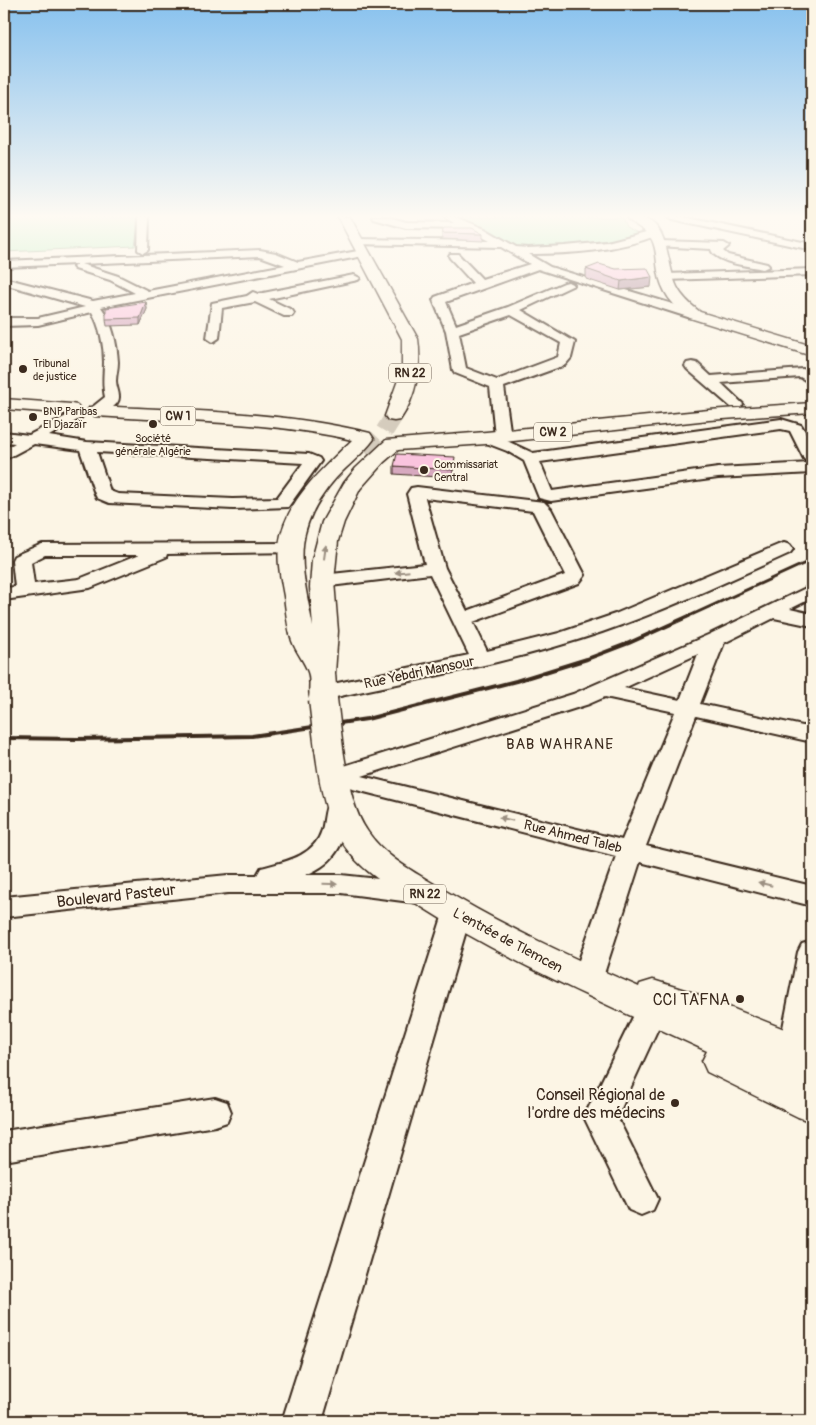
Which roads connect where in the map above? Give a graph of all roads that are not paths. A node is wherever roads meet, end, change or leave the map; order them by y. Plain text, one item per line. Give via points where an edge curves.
1 (13, 284) edge
2 (127, 284) edge
3 (212, 284) edge
4 (230, 284) edge
5 (327, 284) edge
6 (381, 284) edge
7 (480, 284) edge
8 (592, 284) edge
9 (669, 284) edge
10 (568, 285) dead end
11 (146, 295) junction
12 (256, 298) junction
13 (677, 300) junction
14 (94, 307) junction
15 (512, 310) junction
16 (288, 313) dead end
17 (696, 315) junction
18 (4, 322) edge
19 (405, 327) junction
20 (452, 331) junction
21 (213, 338) dead end
22 (812, 344) edge
23 (812, 351) edge
24 (692, 366) dead end
25 (708, 380) junction
26 (812, 380) edge
27 (497, 385) junction
28 (812, 396) edge
29 (812, 402) edge
30 (4, 404) edge
31 (741, 408) junction
32 (812, 408) edge
33 (84, 411) junction
34 (761, 427) junction
35 (369, 432) junction
36 (398, 432) junction
37 (502, 433) junction
38 (4, 437) edge
39 (34, 439) junction
40 (70, 443) junction
41 (87, 447) junction
42 (4, 455) edge
43 (530, 458) junction
44 (812, 458) edge
45 (812, 468) edge
46 (322, 482) junction
47 (282, 503) junction
48 (291, 543) junction
49 (171, 548) junction
50 (784, 548) dead end
51 (436, 568) junction
52 (322, 581) junction
53 (812, 591) edge
54 (25, 592) junction
55 (4, 594) edge
56 (770, 611) junction
57 (461, 620) junction
58 (812, 620) edge
59 (715, 639) junction
60 (481, 659) junction
61 (322, 687) junction
62 (605, 690) junction
63 (687, 708) junction
64 (812, 735) edge
65 (334, 777) junction
66 (631, 851) junction
67 (228, 884) junction
68 (426, 894) junction
69 (812, 896) edge
70 (4, 908) edge
71 (457, 914) junction
72 (812, 952) edge
73 (587, 980) junction
74 (646, 1022) junction
75 (804, 1052) edge
76 (812, 1082) edge
77 (812, 1105) edge
78 (215, 1112) dead end
79 (4, 1146) edge
80 (641, 1199) dead end
81 (302, 1421) edge

1 - 14 street
2 - 11 street
3 - 11 street
4 - 12 street
5 - 12 street
6 - 19 main road, L'entrée de Tlemcen
7 - 20 street via 439,300
8 - 17 street
9 - 13 main road
10 - 15 street
11 - 14 street
12 - 16 street
12 - 21 street via 216,306
13 - 17 main road
13 - 22 main road via 701,311
14 - 18 street via 36,322
14 - 33 street via 104,322 110,346 112,397 110,402
15 - 20 street
15 - 27 street via 568,342 560,362
17 - 23 main road
19 - 35 main road, L'entrée de Tlemcen via 401,333 399,375
19 - 36 main road, L'entrée de Tlemcen via 421,339 422,364 417,391
20 - 27 street via 460,370
24 - 25 street
25 - 26 street via 803,372
25 - 31 street
27 - 37 street
28 - 31 main road
29 - 31 main road
30 - 33 main road, CW 1
31 - 32 main road
31 - 34 street
31 - 37 main road, CW 2
33 - 35 main road, CW 1 via 259,421
33 - 39 street
33 - 40 street
34 - 43 street
34 - 44 street via 781,424 794,427
35 - 36 main road via 391,426
35 - 46 main road, L'entrée de Tlemcen
35 - 61 main road, L'entrée de Tlemcen / RN 22 via 349,470 327,496 308,533 307,585
36 - 37 main road, CW 2
52 -> 36 main road, L'entrée de Tlemcen via 331,523 339,505 364,470
37 - 43 street via 513,448
38 - 39 street
39 - 40 street
39 - 42 street
40 - 41 street
41 - 47 street via 103,494 115,499
41 - 47 street via 312,460
43 - 45 street via 545,494 554,496 718,473
46 - 47 street via 300,490
46 - 48 main road, L'entrée de Tlemcen via 303,510
47 - 48 street
48 - 49 street
48 - 61 main road, L'entrée de Tlemcen via 292,575 302,638
49 - 54 street via 83,584
49 - 54 street via 42,550 21,560
50 - 60 street via 658,604 568,636
51 -> 52 street
51 - 57 street, Rue Yebdri Mansour
51 - 57 street, Rue Yebdri Mansour via 417,492 538,506 575,575 572,579
52 - 61 main road, L'entrée de Tlemcen via 326,629
53 - 56 street
54 - 55 street
56 - 58 street
56 - 59 street
57 - 60 street, Rue Yebdri Mansour
59 - 62 street
59 - 63 street
60 - 61 street, Rue Yebdri Mansour
61 - 65 main road, L'entrée de Tlemcen / RN 22, bridge
62 - 63 street
62 - 65 street
63 - 64 street
63 - 66 street
66 -> 65 street, Rue Ahmed Taleb
65 - 67 street via 334,833 322,853 283,873
65 - 68 main road, L'entrée de Tlemcen / RN 22 via 351,832 367,853
69 -> 66 street, Rue Ahmed Taleb
66 - 73 street
67 -> 68 street via 341,884
67 - 70 street, Boulevard Pasteur
68 - 71 main road, L'entrée de Tlemcen / RN 22
71 - 73 main road, L'entrée de Tlemcen / RN 22
71 - 81 street
72 - 75 street
73 - 74 main road, L'entrée de Tlemcen
73 - 75 main road, L'entrée de Tlemcen via 659,995
73 - 76 main road, L'entrée de Tlemcen / RN 22
74 - 77 main road, L'entrée de Tlemcen
74 - 80 street via 600,1117
78 - 79 street

